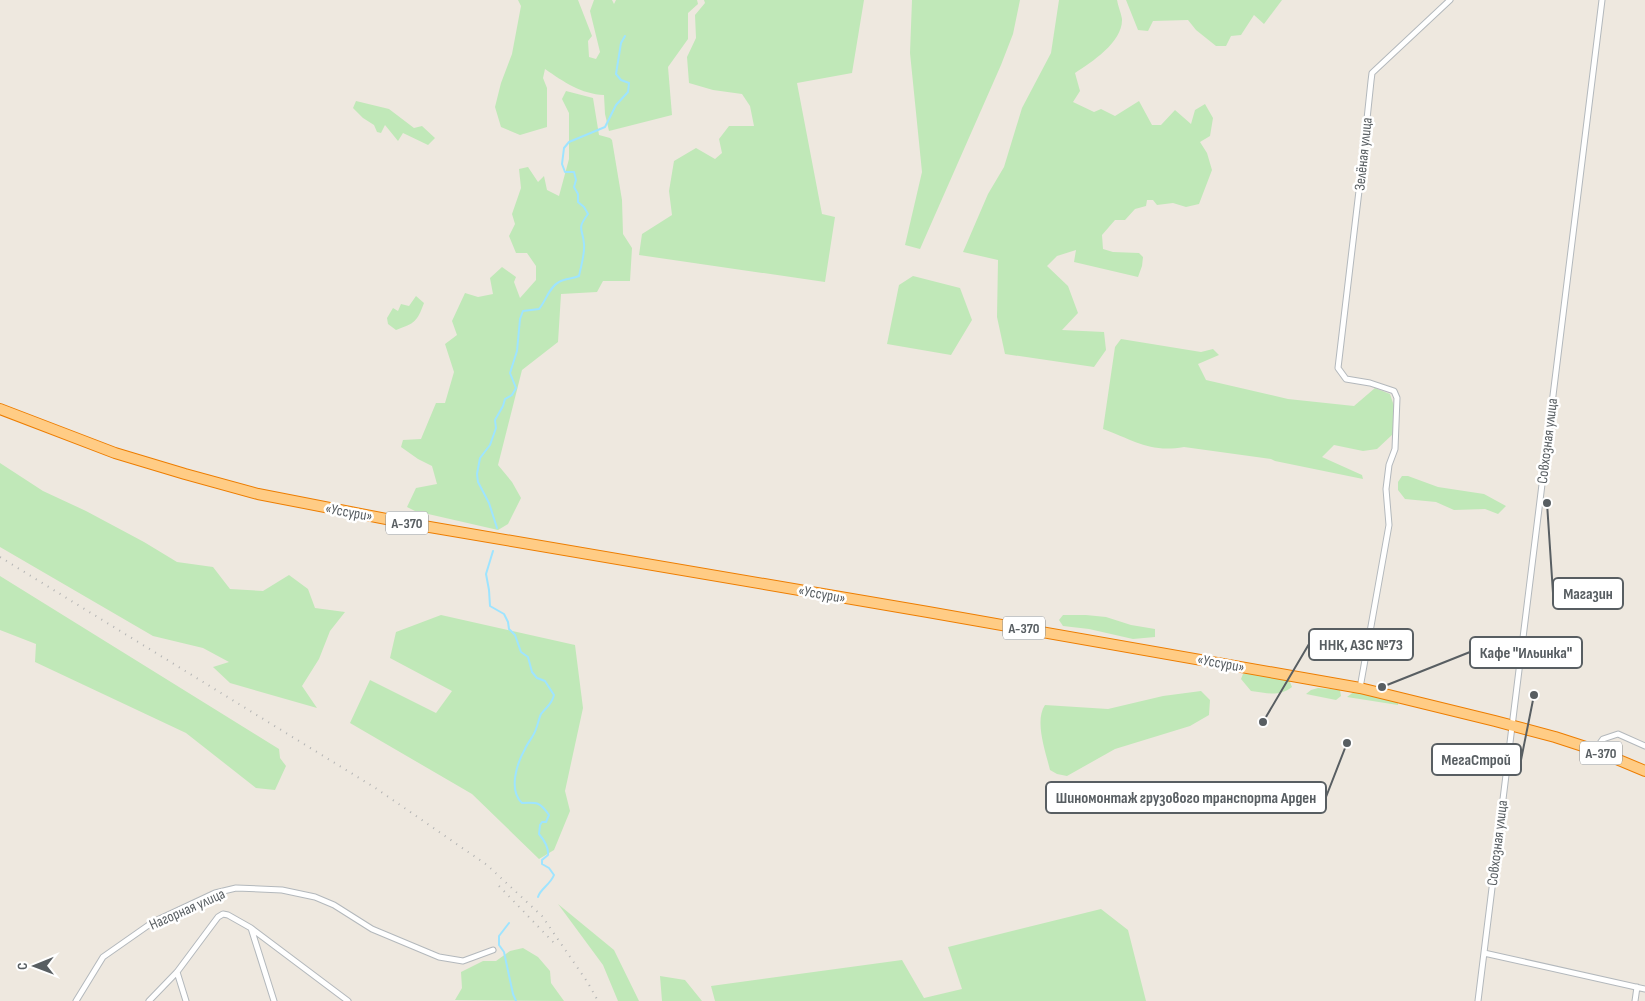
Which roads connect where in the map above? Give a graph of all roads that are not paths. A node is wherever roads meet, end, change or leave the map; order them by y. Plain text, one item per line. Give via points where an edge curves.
1 (1450, 0) edge
2 (1602, 0) edge
3 (0, 409) edge
4 (1360, 688) junction
5 (1511, 725) junction
6 (1645, 746) edge
7 (1594, 750) junction
8 (1645, 772) edge
9 (250, 928) junction
10 (493, 950) dead end
11 (1484, 953) junction
12 (177, 972) junction
13 (1636, 987) junction
14 (1645, 989) edge
15 (76, 1001) edge
16 (149, 1001) edge
17 (186, 1001) edge
18 (274, 1001) edge
19 (348, 1001) edge
20 (1478, 1001) edge
21 (1635, 1001) edge

1 - 4 street, Зелёная улица via 1372,73 1338,368 1346,379 1394,391 1397,398 1395,449 1386,489 1389,525
2 - 5 street, Совхозная улица
3 - 4 highway, «Уссури» / А-370 via 115,453 194,477 309,505
4 - 5 highway, «Уссури» / А-370
5 - 7 highway, «Уссури» / А-370
5 - 11 street, Совхозная улица
6 - 7 street via 1618,734 1603,739
7 - 8 highway, «Уссури» / А-370
9 - 12 street via 228,915 218,917
9 - 18 street
9 - 19 street
10 - 15 street, Нагорная улица via 462,961 439,957 372,929 315,897 282,890 236,888 215,892 153,922 103,957
11 - 13 street
11 - 20 street, Совхозная улица
12 - 16 street
12 - 17 street
13 - 14 street
13 - 21 street

